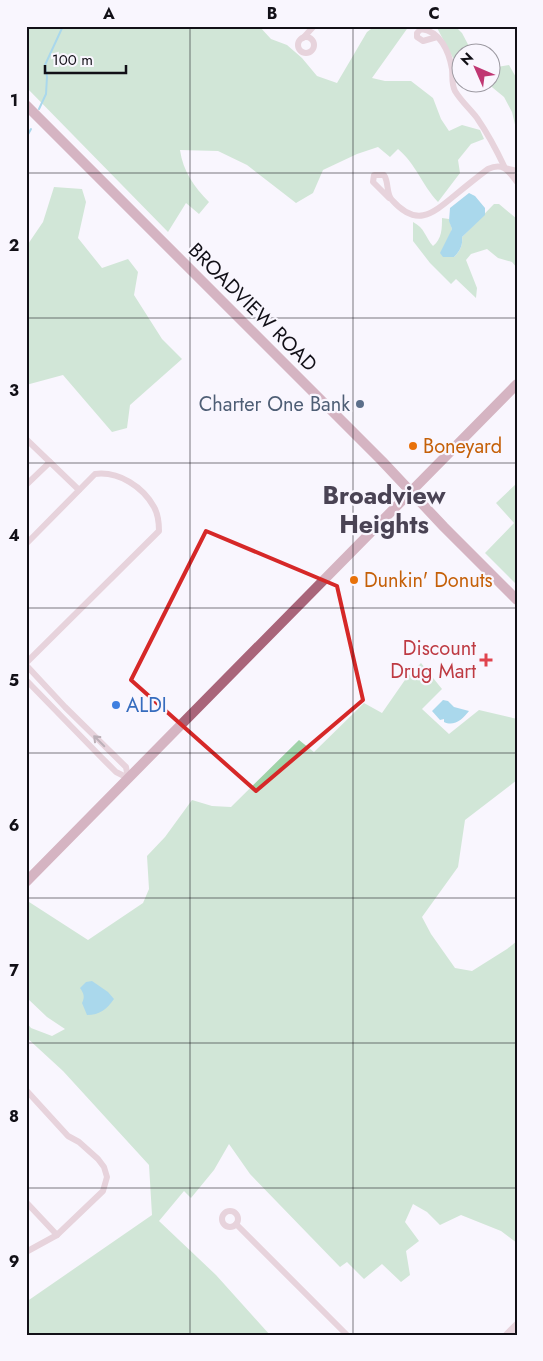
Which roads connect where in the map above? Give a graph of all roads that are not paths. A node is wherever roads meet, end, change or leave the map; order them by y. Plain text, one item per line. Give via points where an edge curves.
1 (314, 26) edge
2 (437, 37) dead end
3 (303, 38) dead end
4 (26, 105) edge
5 (505, 168) junction
6 (517, 171) edge
7 (517, 182) edge
8 (389, 198) dead end
9 (517, 384) edge
10 (26, 439) edge
11 (50, 462) junction
12 (26, 485) edge
13 (79, 490) junction
14 (410, 491) junction
15 (26, 544) edge
16 (517, 600) edge
17 (26, 664) edge
18 (26, 680) edge
19 (128, 778) junction
20 (26, 882) edge
21 (26, 1090) edge
22 (26, 1202) edge
23 (236, 1224) dead end
24 (57, 1235) junction
25 (26, 1252) edge
26 (517, 1325) edge
27 (347, 1335) edge
28 (507, 1335) edge

1 - 3 street
2 - 5 street via 446,50 455,90 492,140
4 - 14 main road, BROADVIEW ROAD
5 - 6 street
5 - 7 street
5 - 8 street via 496,166 488,169 440,208 420,217 408,214
9 - 14 main road
10 - 11 street
11 - 12 street
11 - 13 street
13 - 15 street
13 - 17 street via 95,474 106,472 119,476 140,488 155,508 159,531
14 - 16 main road, BROADVIEW ROAD
14 - 19 main road
19 -> 17 street via 126,767
18 - 19 street via 101,758
19 - 20 main road
21 - 24 street via 68,1136 98,1159 106,1172 103,1191
22 - 24 street
23 - 27 street
24 - 25 street
26 - 28 street

